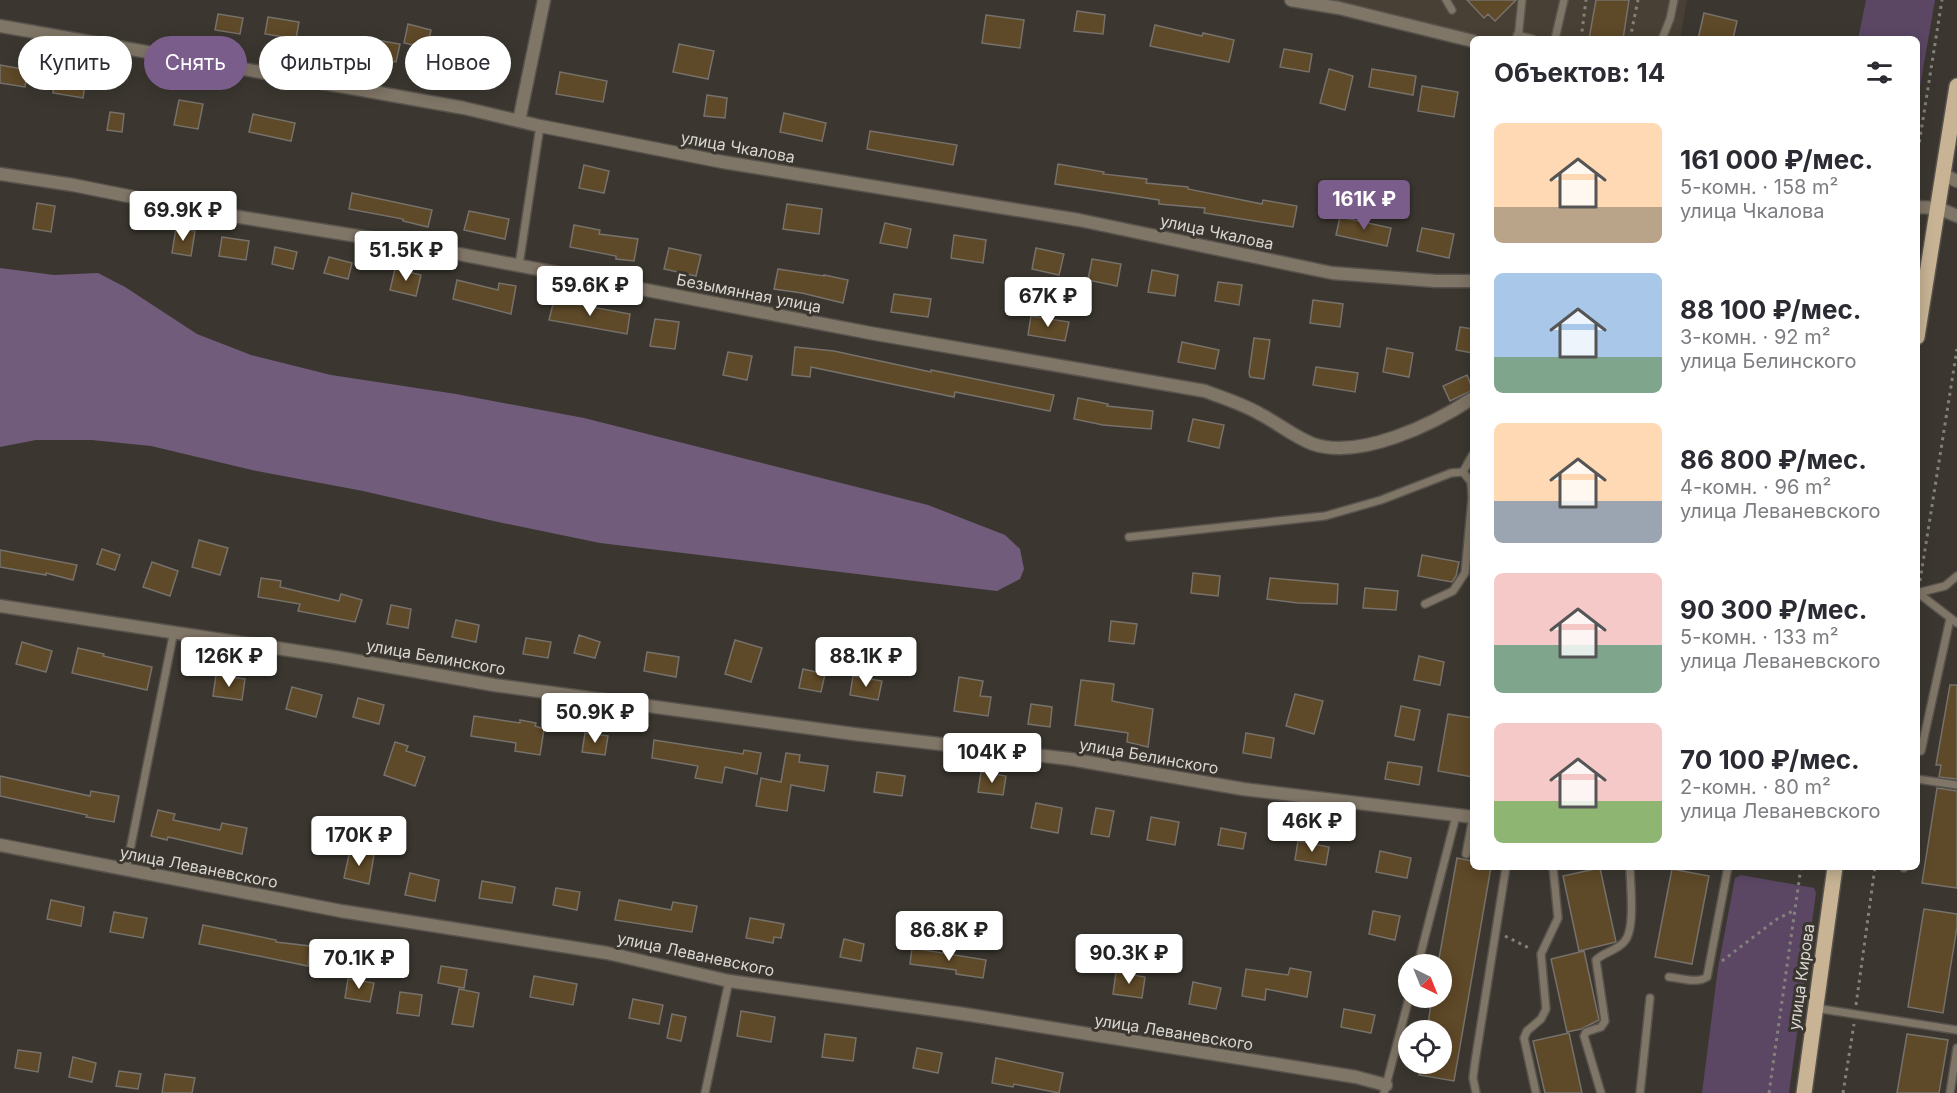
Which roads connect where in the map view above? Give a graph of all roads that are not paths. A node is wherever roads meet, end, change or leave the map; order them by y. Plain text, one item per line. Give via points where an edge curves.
1 (544, 0) edge
2 (1291, 0) edge
3 (1299, 0) edge
4 (1446, 0) edge
5 (1522, 0) edge
6 (1564, 0) edge
7 (1674, 0) edge
8 (1452, 10) dead end
9 (0, 26) edge
10 (1518, 36) edge
11 (1556, 36) edge
12 (1663, 36) edge
13 (1470, 40) edge
14 (1957, 86) edge
15 (519, 121) junction
16 (540, 126) junction
17 (0, 174) edge
18 (1942, 174) junction
19 (1957, 181) edge
20 (1920, 207) edge
21 (1938, 208) junction
22 (1957, 216) edge
23 (519, 265) junction
24 (1470, 281) edge
25 (1920, 319) edge
26 (1470, 400) edge
27 (1470, 459) edge
28 (1463, 472) junction
29 (1470, 481) edge
30 (1470, 519) edge
31 (1129, 537) dead end
32 (1955, 580) edge
33 (1920, 592) edge
34 (1920, 595) edge
35 (1425, 604) dead end
36 (0, 606) edge
37 (1950, 619) junction
38 (1957, 623) edge
39 (174, 631) junction
40 (1921, 751) dead end
41 (1920, 779) edge
42 (1957, 785) edge
43 (1456, 816) junction
44 (1470, 817) edge
45 (1470, 833) edge
46 (0, 845) edge
47 (1466, 854) dead end
48 (126, 870) junction
49 (1505, 870) edge
50 (1553, 870) edge
51 (1630, 870) edge
52 (1727, 870) edge
53 (1831, 870) edge
54 (1421, 954) edge
55 (1669, 977) dead end
56 (729, 981) junction
57 (1650, 998) dead end
58 (1406, 1008) edge
59 (1815, 1008) junction
60 (1957, 1030) edge
61 (1957, 1048) edge
62 (1385, 1089) edge
63 (705, 1093) edge
64 (1476, 1093) edge
65 (1536, 1093) edge
66 (1601, 1093) edge
67 (1640, 1093) edge
68 (1804, 1093) edge
69 (1950, 1093) edge

1 - 15 street
2 - 3 street
3 - 13 street
4 - 8 lane
5 - 10 lane
6 - 11 lane
7 - 12 lane
9 - 15 street, улица Чкалова
14 - 18 main road
15 - 16 street, улица Чкалова
16 - 23 lane
16 - 24 street, улица Чкалова via 723,162 1078,220 1332,273
17 - 23 street, Безымянная улица
18 - 19 street
18 - 21 main road
20 - 21 street
21 - 22 street
21 - 25 main road
23 - 26 street, Безымянная улица via 870,333 1205,391 1248,407 1316,445 1364,446 1431,422
27 - 28 lane
28 - 29 lane
28 - 31 lane via 1325,516
30 - 35 lane via 1465,573 1453,591
32 - 33 lane
34 - 37 lane
36 - 39 street, улица Белинского
37 - 38 lane
37 - 40 lane
39 - 43 street, улица Белинского via 494,685 1070,759 1243,789
39 - 48 lane
41 - 42 lane
43 - 44 street, улица Белинского
43 - 54 lane
45 - 47 lane
46 - 48 street, улица Леваневского
48 - 56 street, улица Леваневского via 341,911 607,953
49 - 64 lane via 1475,1062
50 - 65 lane via 1558,918 1541,954 1546,1010 1524,1038
51 - 66 lane via 1629,934 1622,944 1596,960 1605,1020 1601,1027 1584,1036
52 - 55 lane via 1709,972 1704,980
53 - 59 main road, улица Кирова
56 - 62 street, улица Леваневского via 1345,1075
56 - 63 lane
57 - 67 lane
58 - 62 lane
59 - 60 lane
59 - 68 main road, улица Кирова
61 - 69 lane

